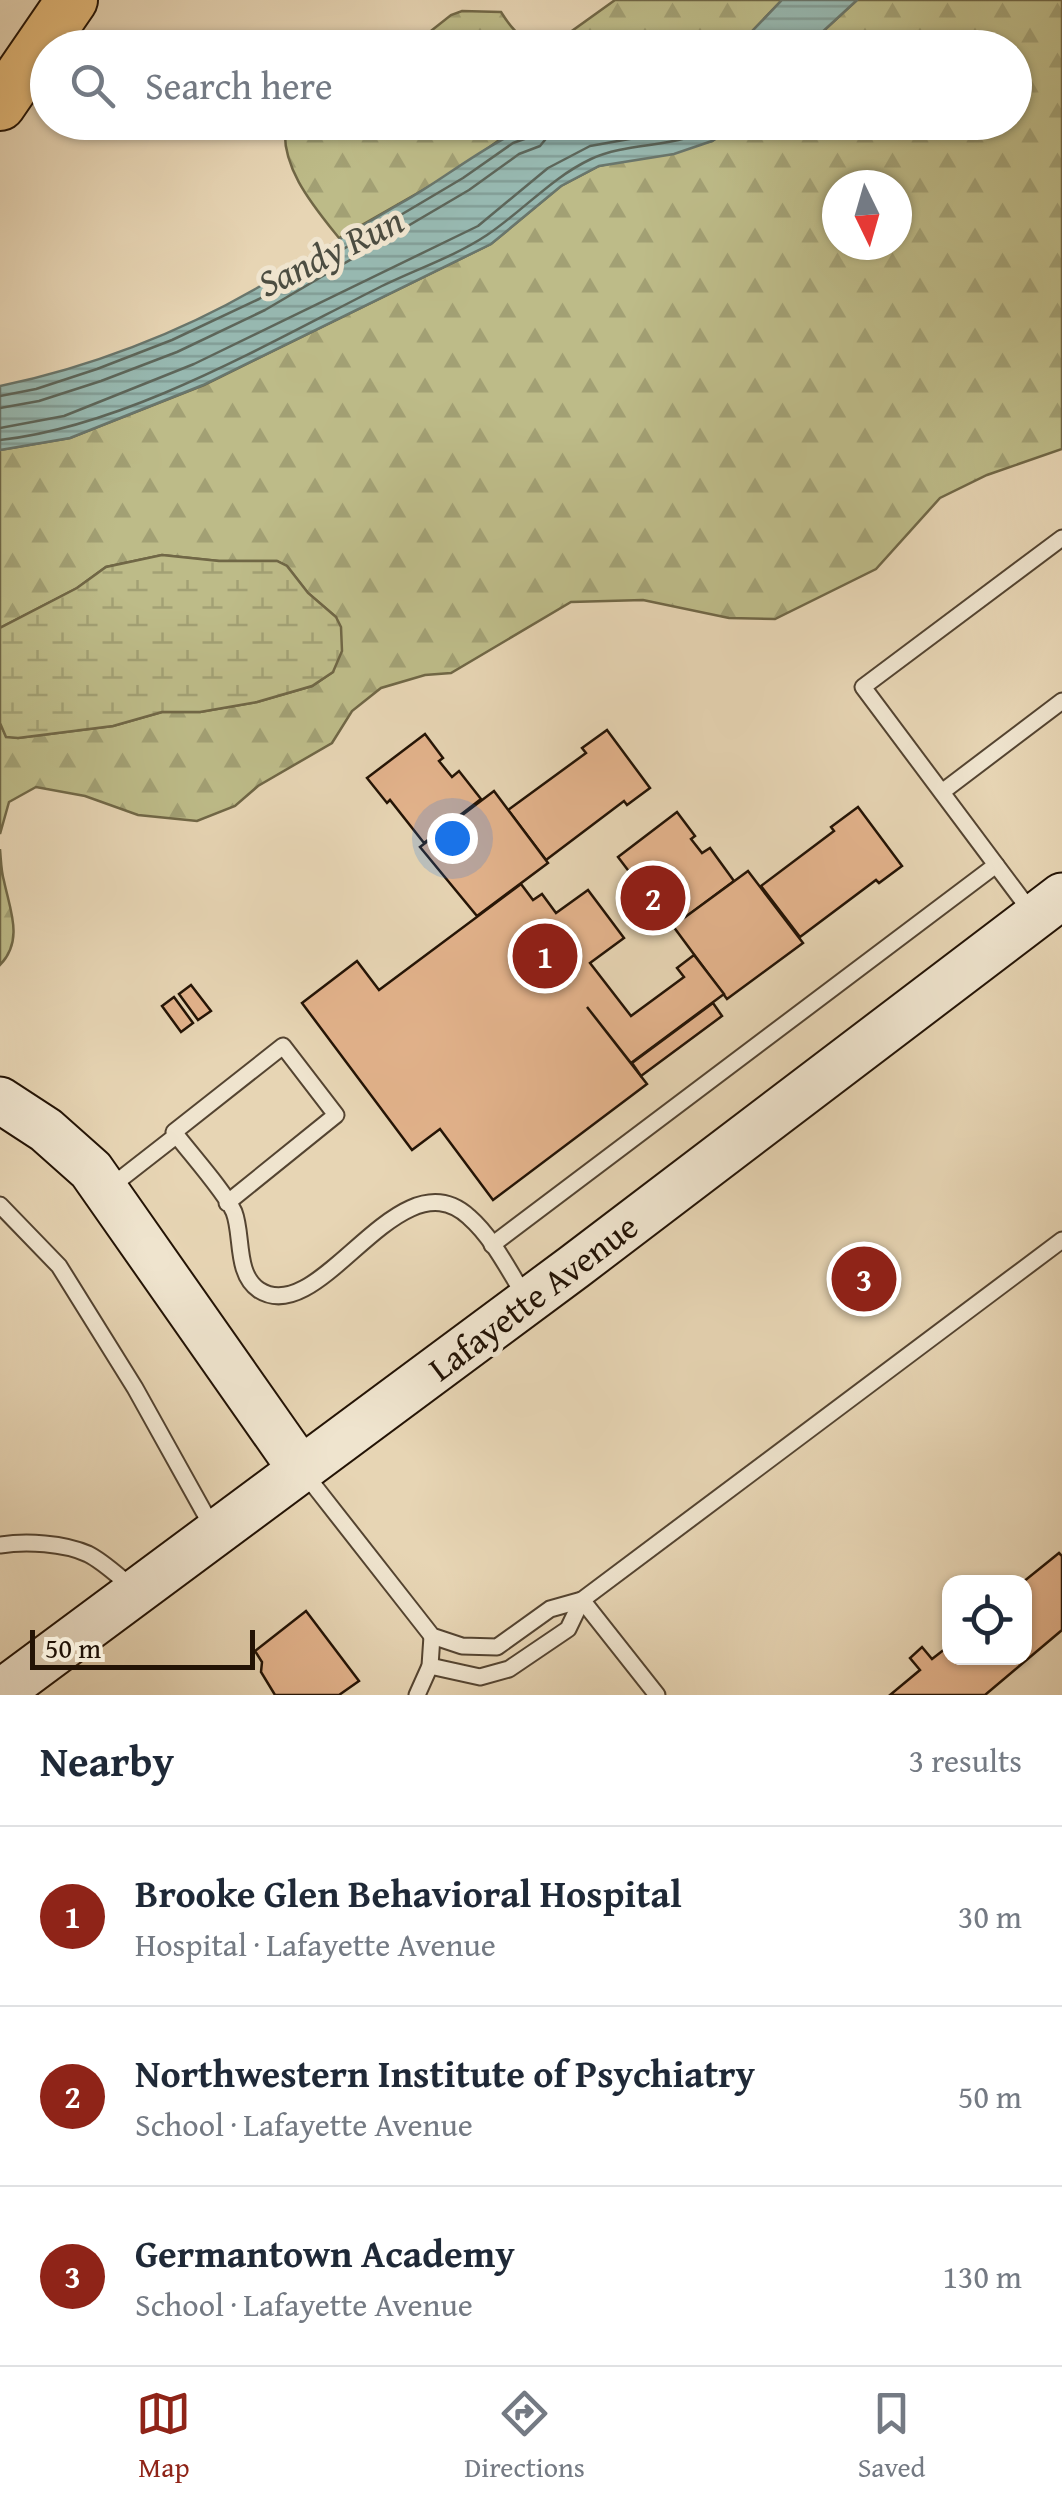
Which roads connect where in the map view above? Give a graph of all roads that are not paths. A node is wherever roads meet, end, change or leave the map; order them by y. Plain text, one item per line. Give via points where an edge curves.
1 (72, 0) edge
2 (51, 30) edge
3 (30, 61) edge
4 (0, 105) edge
5 (1062, 538) edge
6 (1062, 700) edge
7 (942, 792) junction
8 (996, 866) junction
9 (1048, 906) edge
10 (0, 1100) edge
11 (177, 1135) junction
12 (105, 1190) junction
13 (227, 1203) junction
14 (0, 1205) edge
15 (1062, 1240) edge
16 (492, 1245) junction
17 (528, 1302) junction
18 (300, 1468) junction
19 (215, 1532) junction
20 (0, 1545) edge
21 (136, 1591) junction
22 (582, 1600) junction
23 (432, 1636) junction
24 (430, 1666) junction
25 (0, 1693) edge
26 (417, 1695) edge
27 (657, 1695) edge

1 - 2 main road
3 - 4 main road
5 - 7 lane via 864,687
6 - 7 lane
7 - 8 lane
8 - 9 lane
8 - 16 lane
9 - 17 main road, Lafayette Avenue
10 - 12 main road via 69,1149
11 - 12 lane
11 - 13 lane
11 - 13 lane via 282,1046 336,1116
12 - 18 main road
13 - 16 lane via 250,1280 279,1296 301,1291 420,1203 449,1204
14 - 19 lane via 59,1266
15 - 22 lane
16 - 17 lane
17 - 18 main road, Lafayette Avenue
18 - 19 main road, Lafayette Avenue
18 - 23 lane
19 - 21 main road, Lafayette Avenue
20 - 21 lane via 76,1550
21 - 25 main road, Lafayette Avenue
22 - 23 lane via 550,1609 496,1646 462,1646
22 - 24 lane via 568,1629 509,1669 480,1676
22 - 27 lane
23 - 24 lane
24 - 26 lane

